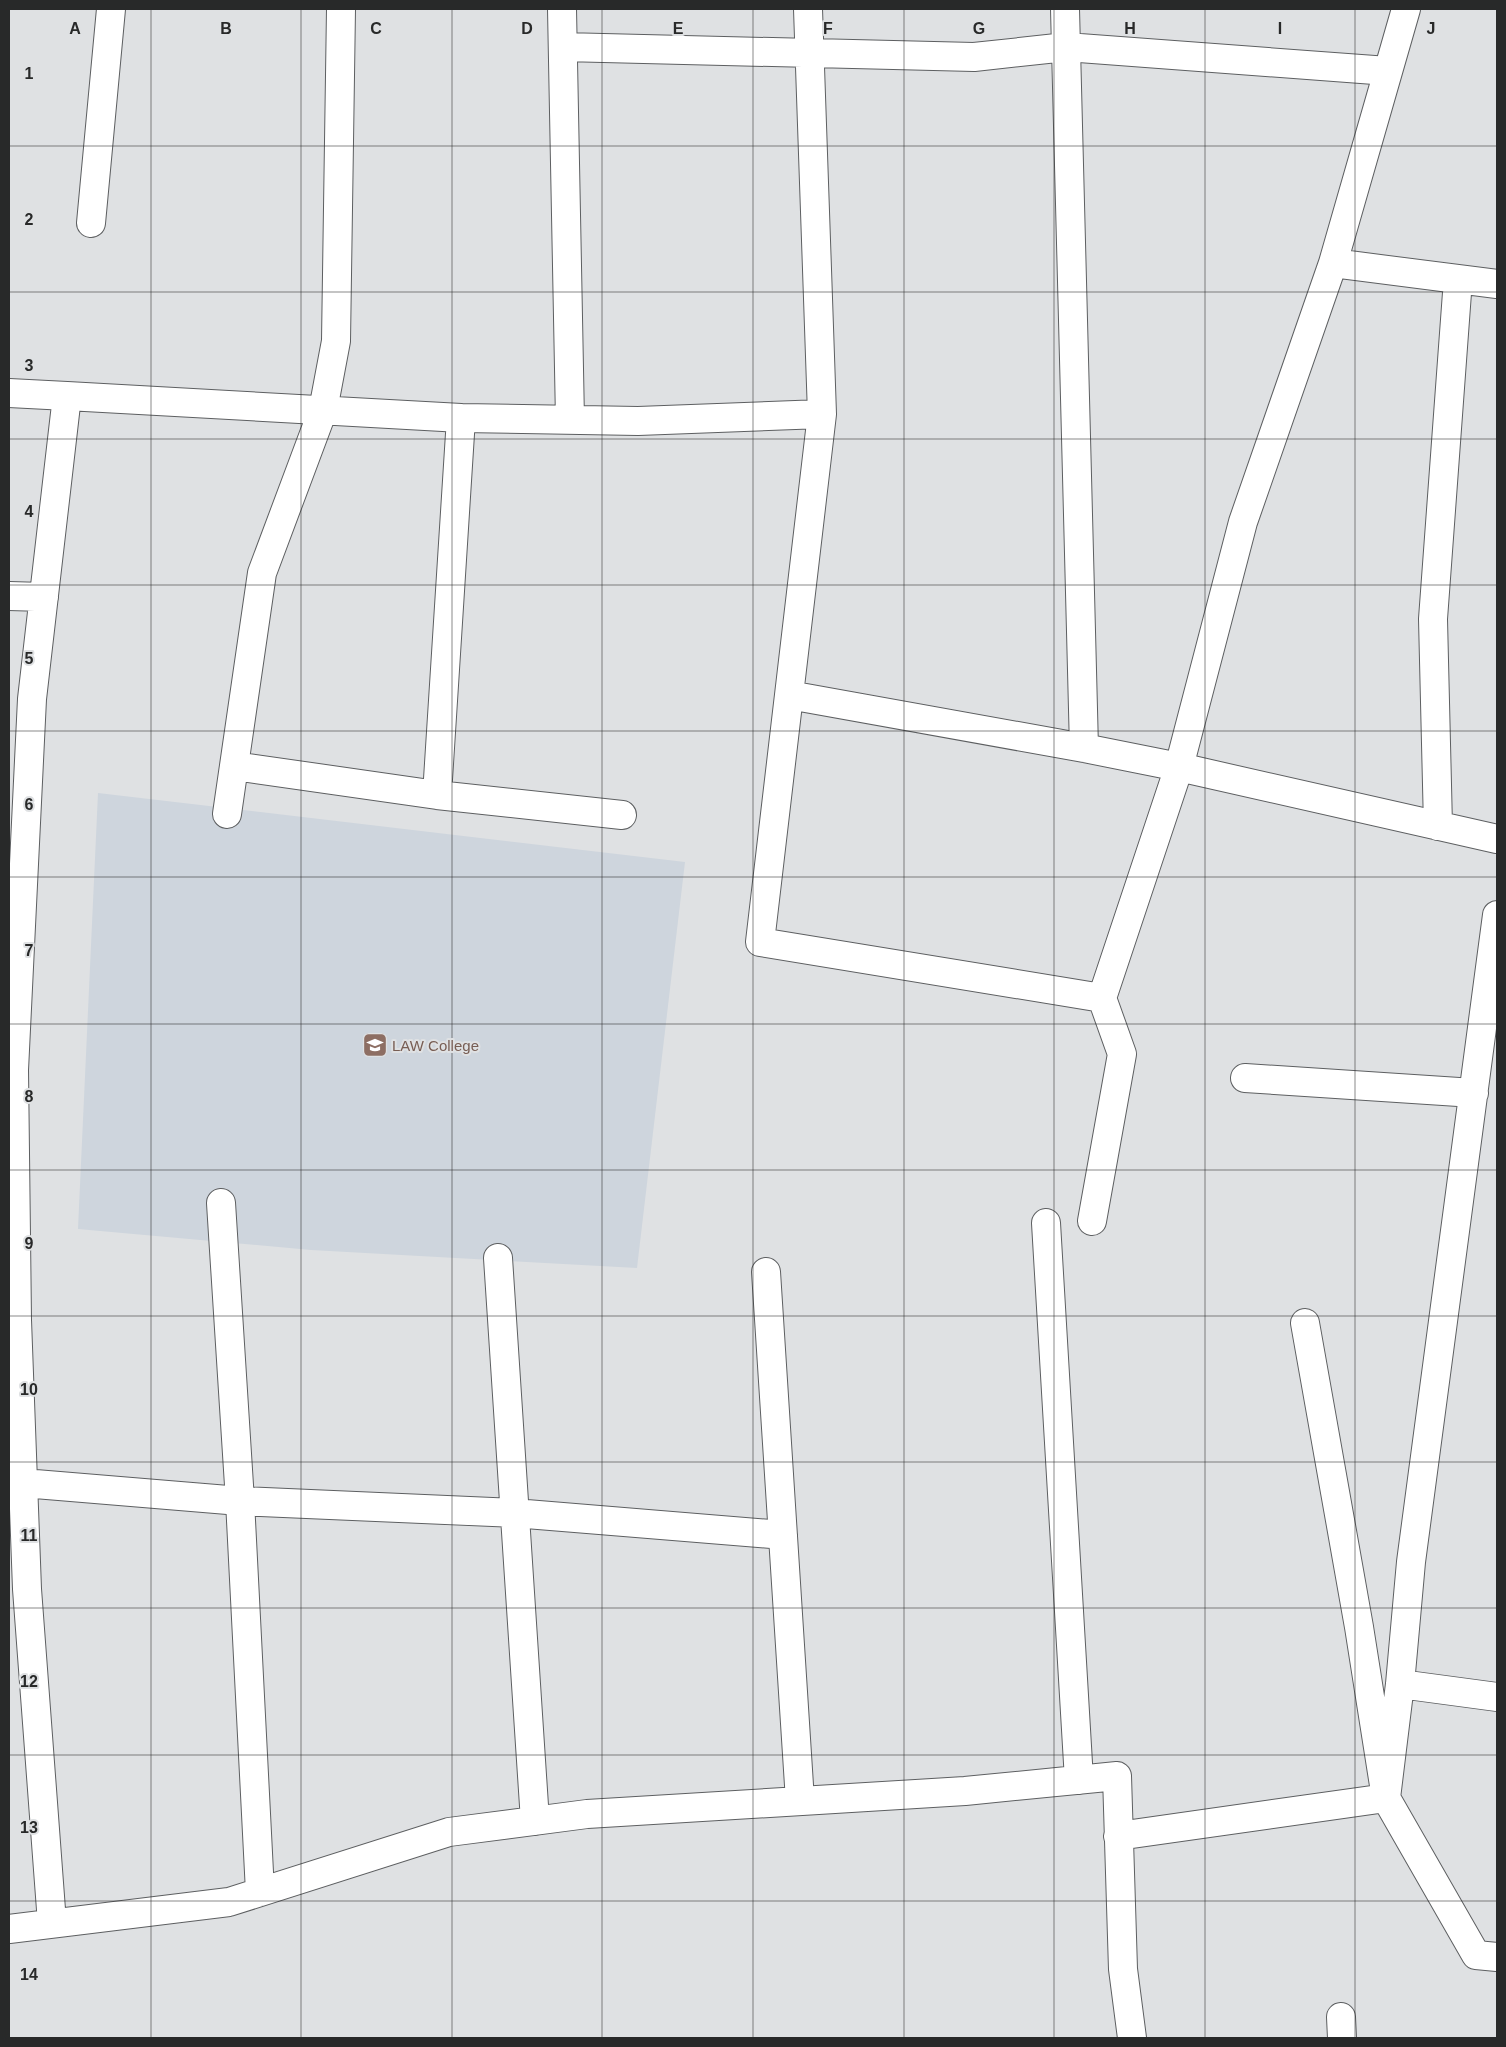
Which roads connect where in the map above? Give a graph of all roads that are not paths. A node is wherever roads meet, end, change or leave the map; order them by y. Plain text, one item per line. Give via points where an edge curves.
1 (111, 9) edge
2 (341, 9) edge
3 (562, 9) edge
4 (808, 9) edge
5 (1065, 9) edge
6 (1406, 9) edge
7 (563, 47) junction
8 (1066, 48) junction
9 (809, 54) junction
10 (1388, 71) junction
11 (91, 223) dead end
12 (1333, 263) junction
13 (1458, 279) junction
14 (1497, 284) edge
15 (9, 393) edge
16 (67, 396) junction
17 (323, 410) junction
18 (822, 414) junction
19 (461, 418) junction
20 (570, 420) junction
21 (9, 596) edge
22 (44, 597) junction
23 (789, 695) junction
24 (1084, 748) junction
25 (234, 766) junction
26 (1179, 767) junction
27 (437, 795) junction
28 (227, 814) dead end
29 (622, 815) dead end
30 (1438, 826) junction
31 (1497, 839) edge
32 (16, 866) edge
33 (1497, 916) edge
34 (1102, 998) junction
35 (1245, 1078) dead end
36 (1474, 1092) junction
37 (222, 1203) dead end
38 (1092, 1221) dead end
39 (1046, 1223) dead end
40 (498, 1258) dead end
41 (12, 1266) edge
42 (766, 1272) dead end
43 (1306, 1323) dead end
44 (23, 1483) junction
45 (240, 1501) junction
46 (514, 1513) junction
47 (783, 1536) junction
48 (1400, 1684) junction
49 (1497, 1696) edge
50 (1079, 1780) junction
51 (1386, 1798) junction
52 (800, 1800) junction
53 (535, 1821) junction
54 (1118, 1836) junction
55 (260, 1892) junction
56 (52, 1923) junction
57 (9, 1929) edge
58 (1497, 1957) edge
59 (1132, 2038) edge

1 - 11 street
2 - 17 street via 336,341
3 - 7 street
4 - 9 street
5 - 8 street
6 - 10 street
7 - 9 street
7 - 20 street
8 - 9 street via 974,56
8 - 10 street
8 - 24 street
9 - 18 street
10 - 12 street
12 - 13 street
12 - 26 street via 1243,522
13 - 14 street
13 - 30 street via 1433,619
15 - 16 street
16 - 17 street
16 - 22 street
17 - 19 street
17 - 25 street via 262,573
18 - 20 street via 638,421
18 - 23 street
19 - 20 street
19 - 27 street
21 - 22 street
22 - 32 street
23 - 24 street
23 - 34 street via 760,942
24 - 26 street
25 - 27 street
25 - 28 street
26 - 30 street
26 - 34 street
27 - 29 street
30 - 31 street
32 - 41 street
33 - 36 street
34 - 38 street via 1122,1054
35 - 36 street
36 - 48 street via 1411,1562
37 - 45 street
39 - 50 street
40 - 46 street
41 - 44 street
42 - 47 street
43 - 51 street
44 - 45 street
44 - 56 street
45 - 46 street
45 - 55 street
46 - 47 street
46 - 53 street
47 - 52 street
48 - 49 street
48 - 51 street
50 - 52 street
50 - 54 street via 1117,1776
51 - 54 street
51 - 58 street via 1476,1955
52 - 53 street via 587,1814
53 - 55 street via 449,1832
54 - 59 street via 1123,1969
55 - 56 street via 229,1902
56 - 57 street

